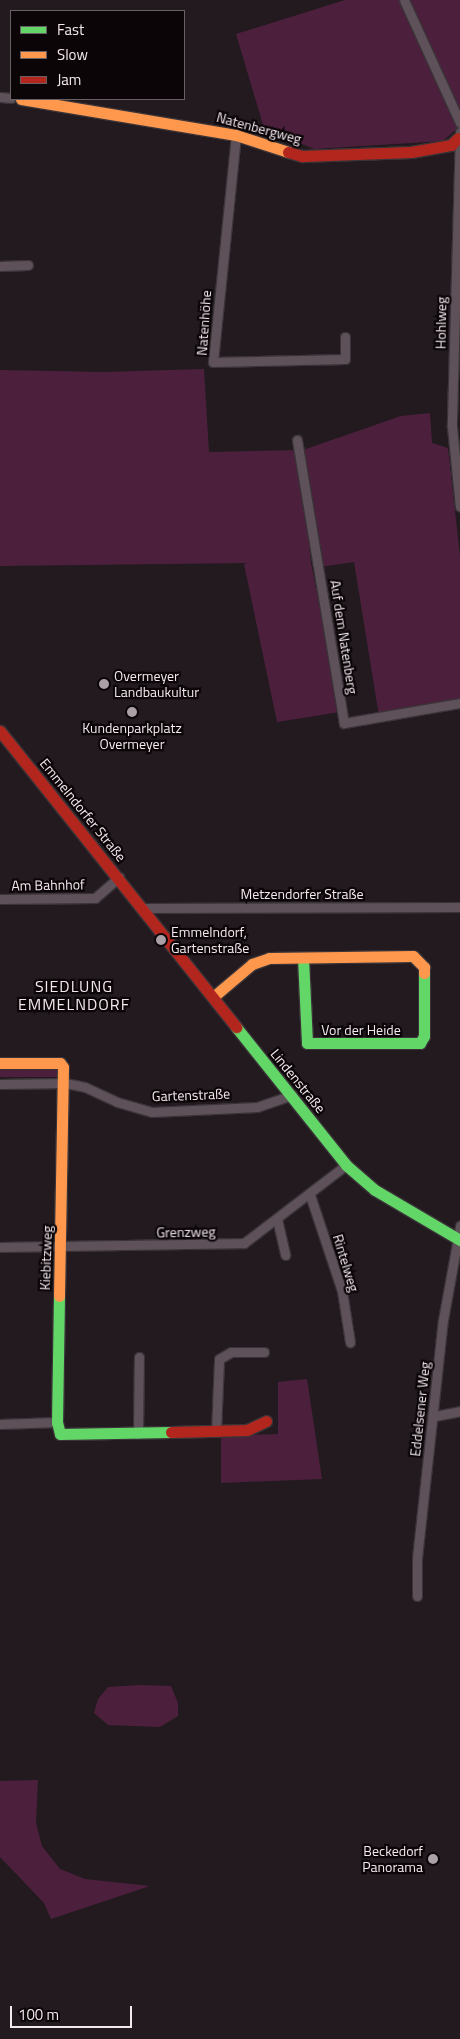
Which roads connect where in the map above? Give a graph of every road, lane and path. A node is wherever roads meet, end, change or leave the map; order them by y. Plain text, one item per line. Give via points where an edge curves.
1 (404, 0) edge
2 (27, 100) edge
3 (460, 123) edge
4 (236, 135) junction
5 (459, 135) edge
6 (28, 265) dead end
7 (0, 266) edge
8 (346, 336) dead end
9 (297, 440) dead end
10 (460, 507) edge
11 (460, 703) edge
12 (0, 731) edge
13 (119, 878) junction
14 (0, 899) edge
15 (460, 907) edge
16 (144, 908) junction
17 (304, 958) junction
18 (212, 997) junction
19 (0, 1063) edge
20 (65, 1083) junction
21 (0, 1084) edge
22 (292, 1095) junction
23 (346, 1165) junction
24 (310, 1194) junction
25 (277, 1219) junction
26 (460, 1226) edge
27 (459, 1239) edge
28 (0, 1247) edge
29 (62, 1248) junction
30 (285, 1255) dead end
31 (350, 1342) dead end
32 (264, 1352) dead end
33 (139, 1357) dead end
34 (460, 1411) edge
35 (435, 1416) junction
36 (266, 1421) dead end
37 (57, 1422) junction
38 (0, 1424) edge
39 (216, 1432) junction
40 (138, 1434) junction
41 (417, 1596) dead end

1 - 3 street
2 - 4 street, Natenbergweg
4 - 5 street, Natenbergweg via 292,154 332,157 437,148
4 - 8 street, Natenhöhe via 213,362 345,358
5 - 10 street, Hohlweg via 452,427
6 - 7 street
9 - 11 street, Auf dem Natenberg via 344,723
12 - 13 street, Emmelndorfer Straße
13 - 14 street, Am Bahnhof via 95,898
13 - 16 street, Emmelndorfer Straße
15 - 16 street, Metzendorfer Straße
16 - 18 street, Lindenstraße
17 - 17 street, Vor der Heide via 413,956 420,960 424,967 424,1036 420,1043 307,1043
17 - 18 street, Vor der Heide via 260,960
18 - 22 street, Lindenstraße
19 - 20 street via 60,1062
20 - 21 street, Gartenstraße
20 - 22 street, Gartenstraße via 86,1087 117,1102 152,1112 257,1107
20 - 29 street, Kiebitzweg
22 - 23 street, Lindenstraße
23 - 24 street, Grenzweg
23 - 27 street, Lindenstraße via 374,1190
24 - 25 street, Grenzweg
24 - 31 street, Rintelweg via 342,1291
25 - 29 street, Grenzweg via 244,1244
25 - 30 street
26 - 27 street, Eddelsener Weg
27 - 35 street, Eddelsener Weg via 443,1320
28 - 29 street, Grenzweg
29 - 37 street, Kiebitzweg
32 - 39 street via 231,1352 219,1359
33 - 40 street
34 - 35 street
35 - 41 street, Eddelsener Weg via 417,1558
36 - 39 street via 247,1430
37 - 38 street
37 - 40 street, Kiebitzweg via 60,1434
39 - 40 street

